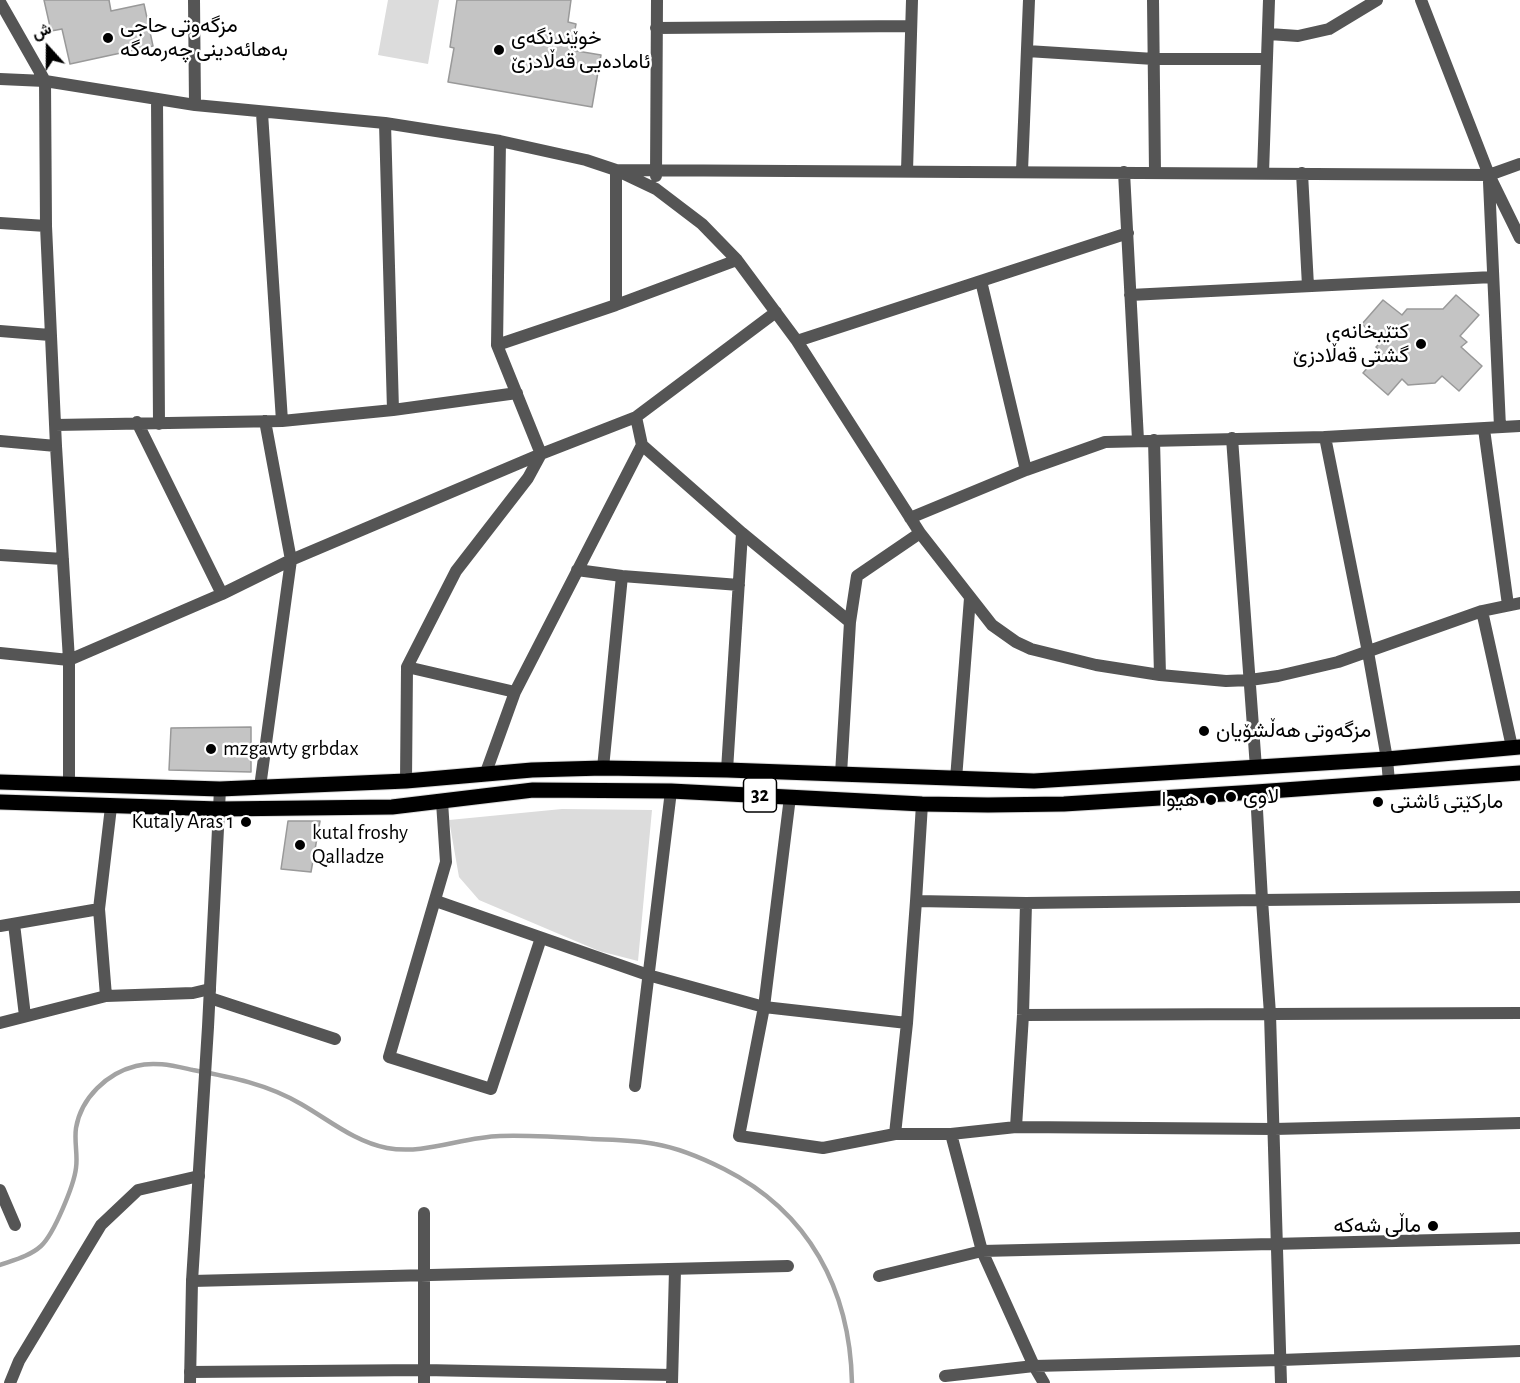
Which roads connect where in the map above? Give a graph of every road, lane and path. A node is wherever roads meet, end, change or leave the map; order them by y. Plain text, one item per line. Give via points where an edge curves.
1 (194, 0) edge
2 (657, 0) edge
3 (912, 0) edge
4 (1029, 0) edge
5 (1153, 0) edge
6 (1269, 0) edge
7 (1377, 0) edge
8 (1421, 0) edge
9 (0, 2) edge
10 (911, 26) junction
11 (656, 28) junction
12 (1269, 34) junction
13 (1027, 51) junction
14 (1154, 59) junction
15 (1267, 59) junction
16 (0, 79) edge
17 (45, 81) junction
18 (157, 99) junction
19 (195, 105) junction
20 (262, 113) junction
21 (385, 123) junction
22 (500, 141) junction
23 (1520, 164) edge
24 (616, 170) junction
25 (656, 170) junction
26 (907, 171) junction
27 (1022, 171) junction
28 (1124, 172) junction
29 (1155, 172) junction
30 (1263, 172) junction
31 (1302, 173) junction
32 (1489, 174) junction
33 (656, 189) junction
34 (0, 223) edge
35 (46, 226) junction
36 (1128, 233) junction
37 (1520, 238) edge
38 (737, 260) junction
39 (1493, 277) junction
40 (981, 280) junction
41 (1308, 286) junction
42 (1130, 294) junction
43 (616, 305) junction
44 (776, 312) junction
45 (0, 331) edge
46 (50, 335) junction
47 (797, 341) junction
48 (497, 345) junction
49 (517, 393) junction
50 (393, 410) junction
51 (636, 417) junction
52 (265, 421) junction
53 (282, 421) junction
54 (137, 422) junction
55 (159, 424) junction
56 (55, 425) junction
57 (1520, 426) edge
58 (1500, 428) junction
59 (1484, 429) junction
60 (1324, 437) junction
61 (1232, 438) junction
62 (1138, 440) junction
63 (1154, 440) junction
64 (0, 441) edge
65 (642, 445) junction
66 (56, 446) junction
67 (540, 454) junction
68 (1026, 470) junction
69 (910, 518) junction
70 (742, 533) junction
71 (920, 533) junction
72 (0, 555) edge
73 (63, 559) junction
74 (291, 561) junction
75 (577, 570) junction
76 (622, 576) junction
77 (739, 585) junction
78 (222, 594) junction
79 (970, 598) junction
80 (1514, 604) edge
81 (1482, 611) junction
82 (850, 622) junction
83 (1368, 652) junction
84 (0, 653) edge
85 (69, 660) junction
86 (407, 667) junction
87 (1160, 675) junction
88 (1250, 680) junction
89 (515, 692) junction
90 (1516, 747) edge
91 (1387, 759) junction
92 (603, 768) junction
93 (1256, 768) junction
94 (727, 770) junction
95 (1520, 773) edge
96 (842, 774) junction
97 (485, 775) junction
98 (957, 779) junction
99 (0, 782) edge
100 (406, 782) junction
101 (1389, 782) junction
102 (69, 785) junction
103 (260, 788) junction
104 (220, 789) junction
105 (671, 791) junction
106 (1256, 792) junction
107 (790, 797) junction
108 (0, 802) edge
109 (442, 802) junction
110 (922, 804) junction
111 (111, 807) junction
112 (219, 809) junction
113 (1520, 897) edge
114 (1262, 900) junction
115 (436, 901) junction
116 (916, 901) junction
117 (1026, 903) junction
118 (99, 909) junction
119 (14, 924) junction
120 (0, 926) edge
121 (540, 938) junction
122 (648, 975) junction
123 (210, 994) junction
124 (106, 996) junction
125 (764, 1007) junction
126 (1520, 1013) edge
127 (1270, 1014) junction
128 (1023, 1015) junction
129 (26, 1016) junction
130 (0, 1023) edge
131 (907, 1023) junction
132 (335, 1040) dead end
133 (635, 1086) dead end
134 (1520, 1123) edge
135 (1016, 1127) junction
136 (1274, 1129) junction
137 (895, 1134) junction
138 (951, 1134) junction
139 (199, 1176) junction
140 (0, 1190) edge
141 (424, 1213) dead end
142 (15, 1225) dead end
143 (1520, 1238) edge
144 (1276, 1245) junction
145 (982, 1251) junction
146 (788, 1266) dead end
147 (675, 1270) junction
148 (424, 1275) junction
149 (879, 1276) dead end
150 (192, 1281) junction
151 (1520, 1351) edge
152 (1281, 1360) junction
153 (1034, 1366) junction
154 (424, 1370) junction
155 (945, 1376) dead end
156 (190, 1378) edge
157 (672, 1379) edge
158 (10, 1383) edge
159 (424, 1383) edge
160 (1044, 1383) edge
161 (1281, 1383) edge

1 - 19 street
2 - 11 street
3 - 10 street
4 - 13 street
5 - 14 street
6 - 12 street
7 - 12 street via 1329,28 1298,36
8 - 32 street
9 - 17 street
10 - 11 street
10 - 26 street
11 - 25 street
12 - 15 street
13 - 14 street
13 - 27 street
14 - 15 street
14 - 29 street
15 - 30 street
16 - 17 street
17 - 18 street
17 - 35 street
18 - 19 street
18 - 55 street
19 - 20 street
20 - 21 street
20 - 53 street
21 - 22 street
21 - 50 street
22 - 24 street via 549,150
22 - 48 street
23 - 32 street
24 - 25 street
24 - 33 street
24 - 43 street
25 - 26 street
25 - 33 street
26 - 27 street
27 - 28 street
28 - 29 street
28 - 36 street
29 - 30 street
30 - 31 street
31 - 32 street
31 - 41 street
32 - 37 street
32 - 39 street
33 - 38 street via 702,224
34 - 35 street
35 - 46 street
36 - 40 street
36 - 42 street
38 - 43 street
38 - 44 street
39 - 41 street
39 - 58 street
40 - 47 street
40 - 68 street
41 - 42 street
42 - 62 street
43 - 48 street
44 - 47 street
44 - 51 street
45 - 46 street
46 - 56 street
47 - 69 street
48 - 49 street
49 - 50 street
49 - 67 street
50 - 53 street
51 - 65 street
51 - 67 street
52 - 53 street
52 - 55 street
52 - 74 street
54 - 55 street
54 - 56 street
54 - 78 street
56 - 66 street
57 - 58 street
58 - 59 street
59 - 60 street
59 - 80 street
60 - 61 street
60 - 83 street
61 - 63 street
61 - 88 street
62 - 63 street
62 - 68 street via 1105,442
63 - 87 street
64 - 66 street
65 - 70 street
65 - 75 street
66 - 73 street
67 - 74 street
67 - 86 street via 528,478 456,571
68 - 69 street
69 - 71 street
70 - 77 street
70 - 82 street
71 - 79 street
71 - 82 street via 857,576
72 - 73 street
73 - 85 street
74 - 78 street
74 - 103 street
75 - 76 street
75 - 89 street
76 - 77 street
76 - 92 street
77 - 94 street
78 - 85 street
79 - 87 street via 993,625 1031,649
79 - 98 street
80 - 81 street
81 - 83 street
81 - 90 street
82 - 96 street
83 - 88 street via 1308,670
83 - 91 street
84 - 85 street
85 - 102 street
86 - 89 street
86 - 100 street
87 - 88 street
88 - 93 street
89 - 97 street
90 - 91 main road, 32
91 - 93 main road, 32
91 - 101 street
92 - 94 main road, 32
92 - 97 main road, 32
93 - 98 main road, 32 via 1034,781
94 - 96 main road, 32
95 - 101 main road, 32
96 - 98 main road, 32
97 - 100 main road, 32
99 - 102 main road, 32
100 - 103 main road, 32
101 - 106 main road, 32
102 - 104 main road, 32
103 - 104 main road, 32
104 - 112 street
105 - 107 main road, 32
105 - 109 main road, 32 via 533,790
105 - 122 street
106 - 110 main road, 32 via 1064,804
106 - 114 street
107 - 110 main road, 32
107 - 125 street
108 - 111 main road, 32
109 - 112 main road, 32 via 393,807
109 - 115 street via 446,862
110 - 116 street
111 - 112 main road, 32
111 - 118 street
112 - 123 street
113 - 114 street
114 - 117 street
114 - 127 street
115 - 121 street
115 - 121 street via 388,1057 491,1089
116 - 117 street
116 - 131 street
117 - 128 street
118 - 119 street
118 - 124 street
119 - 120 street
119 - 129 street
121 - 122 street
122 - 125 street
122 - 133 street
123 - 124 street
123 - 132 street
123 - 139 street
124 - 129 street
125 - 131 street
125 - 137 street via 739,1136 823,1148
126 - 127 street
127 - 128 street
127 - 136 street
128 - 135 street
129 - 130 street
131 - 137 street
134 - 136 street
135 - 136 street
135 - 138 street
136 - 144 street
137 - 138 street
138 - 145 street
139 - 150 street
139 - 158 street via 138,1190 101,1225 19,1361
140 - 142 street
141 - 148 street
143 - 144 street
144 - 145 street
144 - 152 street
145 - 149 street
145 - 153 street
146 - 147 street
147 - 148 street
147 - 157 street
148 - 150 street
148 - 154 street
150 - 156 street
151 - 152 street
152 - 153 street
152 - 161 street
153 - 155 street
153 - 160 street
154 - 156 street
154 - 157 street
154 - 159 street

